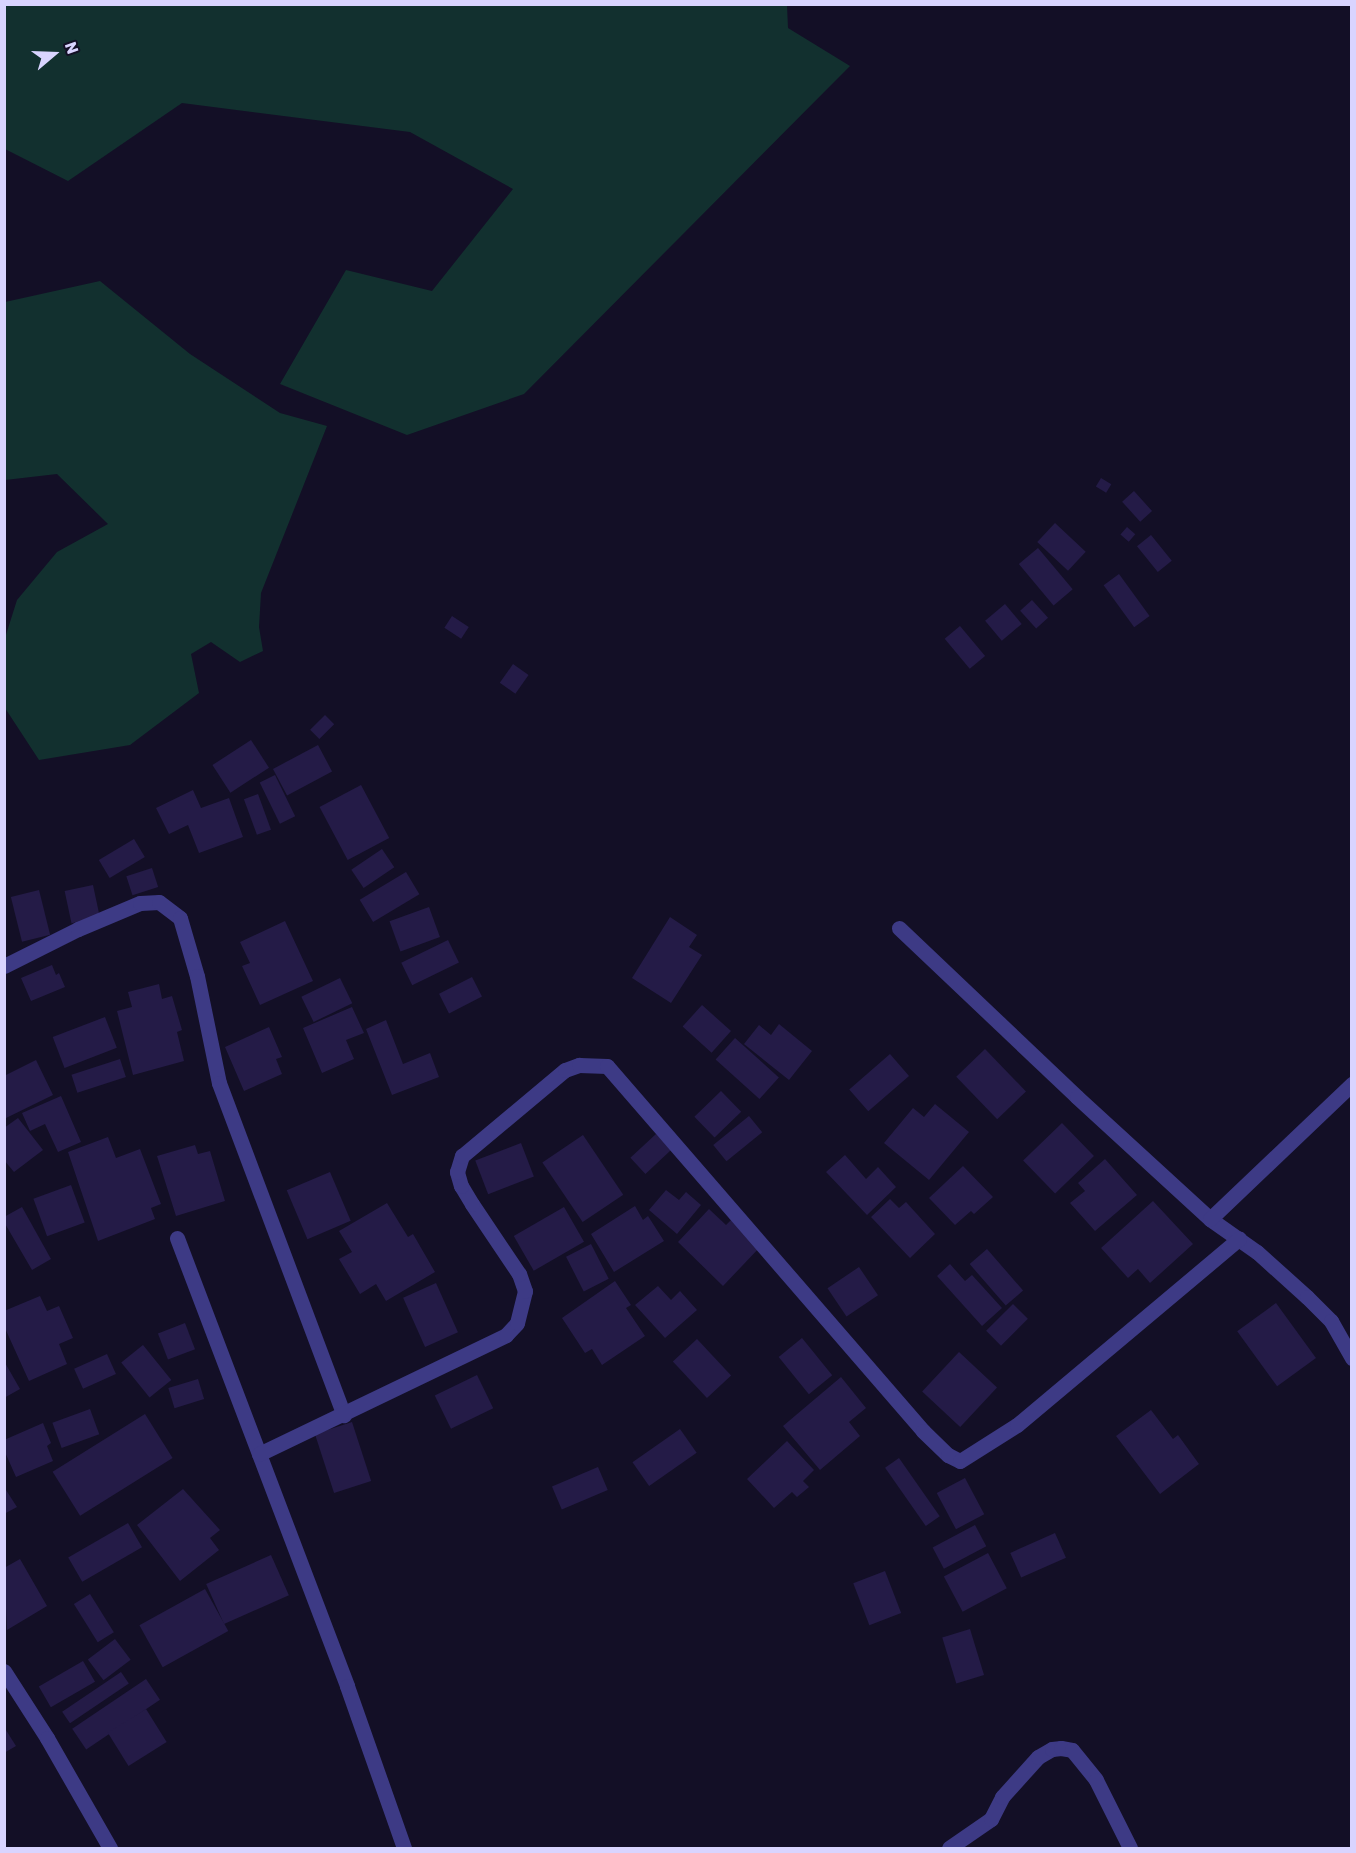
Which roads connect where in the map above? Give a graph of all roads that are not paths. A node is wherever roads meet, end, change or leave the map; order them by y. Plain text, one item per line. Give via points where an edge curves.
1 (899, 927) dead end
2 (4, 966) edge
3 (1352, 1084) edge
4 (1210, 1219) junction
5 (177, 1238) dead end
6 (1239, 1239) junction
7 (1352, 1358) edge
8 (345, 1415) junction
9 (259, 1455) junction
10 (4, 1671) edge
11 (110, 1848) edge
12 (404, 1848) edge
13 (949, 1848) edge
14 (1130, 1848) edge

1 - 4 street
2 - 8 street via 140,903 159,902 180,918 197,976 219,1083
3 - 4 street
4 - 6 street
5 - 9 street
6 - 7 street via 1331,1321
6 - 8 street via 1017,1425 960,1461 923,1431 606,1066 579,1065 565,1070 462,1156 457,1172 466,1195 519,1274 525,1291 517,1323 506,1335
8 - 9 street
9 - 12 street
10 - 11 street
13 - 14 street via 991,1819 1002,1797 1038,1757 1061,1748 1072,1750 1096,1780

